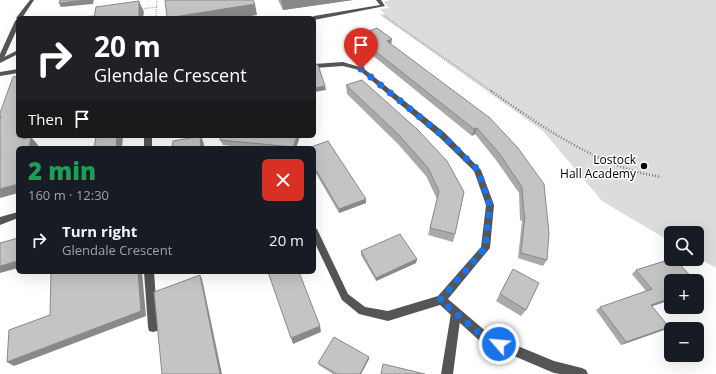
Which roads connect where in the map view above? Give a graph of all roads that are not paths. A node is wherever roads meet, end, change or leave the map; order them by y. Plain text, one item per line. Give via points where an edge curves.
1 (32, 0) edge
2 (378, 0) edge
3 (20, 16) edge
4 (316, 18) edge
5 (16, 25) edge
6 (16, 53) edge
7 (0, 61) edge
8 (316, 66) edge
9 (16, 71) edge
10 (0, 74) edge
11 (16, 216) edge
12 (0, 221) edge
13 (316, 236) edge
14 (149, 274) edge
15 (440, 300) junction
16 (456, 313) junction
17 (153, 327) dead end
18 (447, 374) edge
19 (582, 374) edge

1 - 3 street
2 - 4 street via 383,6
5 - 7 street
6 - 7 street
8 - 15 street via 343,64 361,69 442,135 478,170 490,206 485,248
9 - 10 street
11 - 12 street
13 - 15 street via 345,298 363,311 388,316
14 - 17 street
15 - 16 street
16 - 18 street
16 - 19 street via 485,338 554,367

